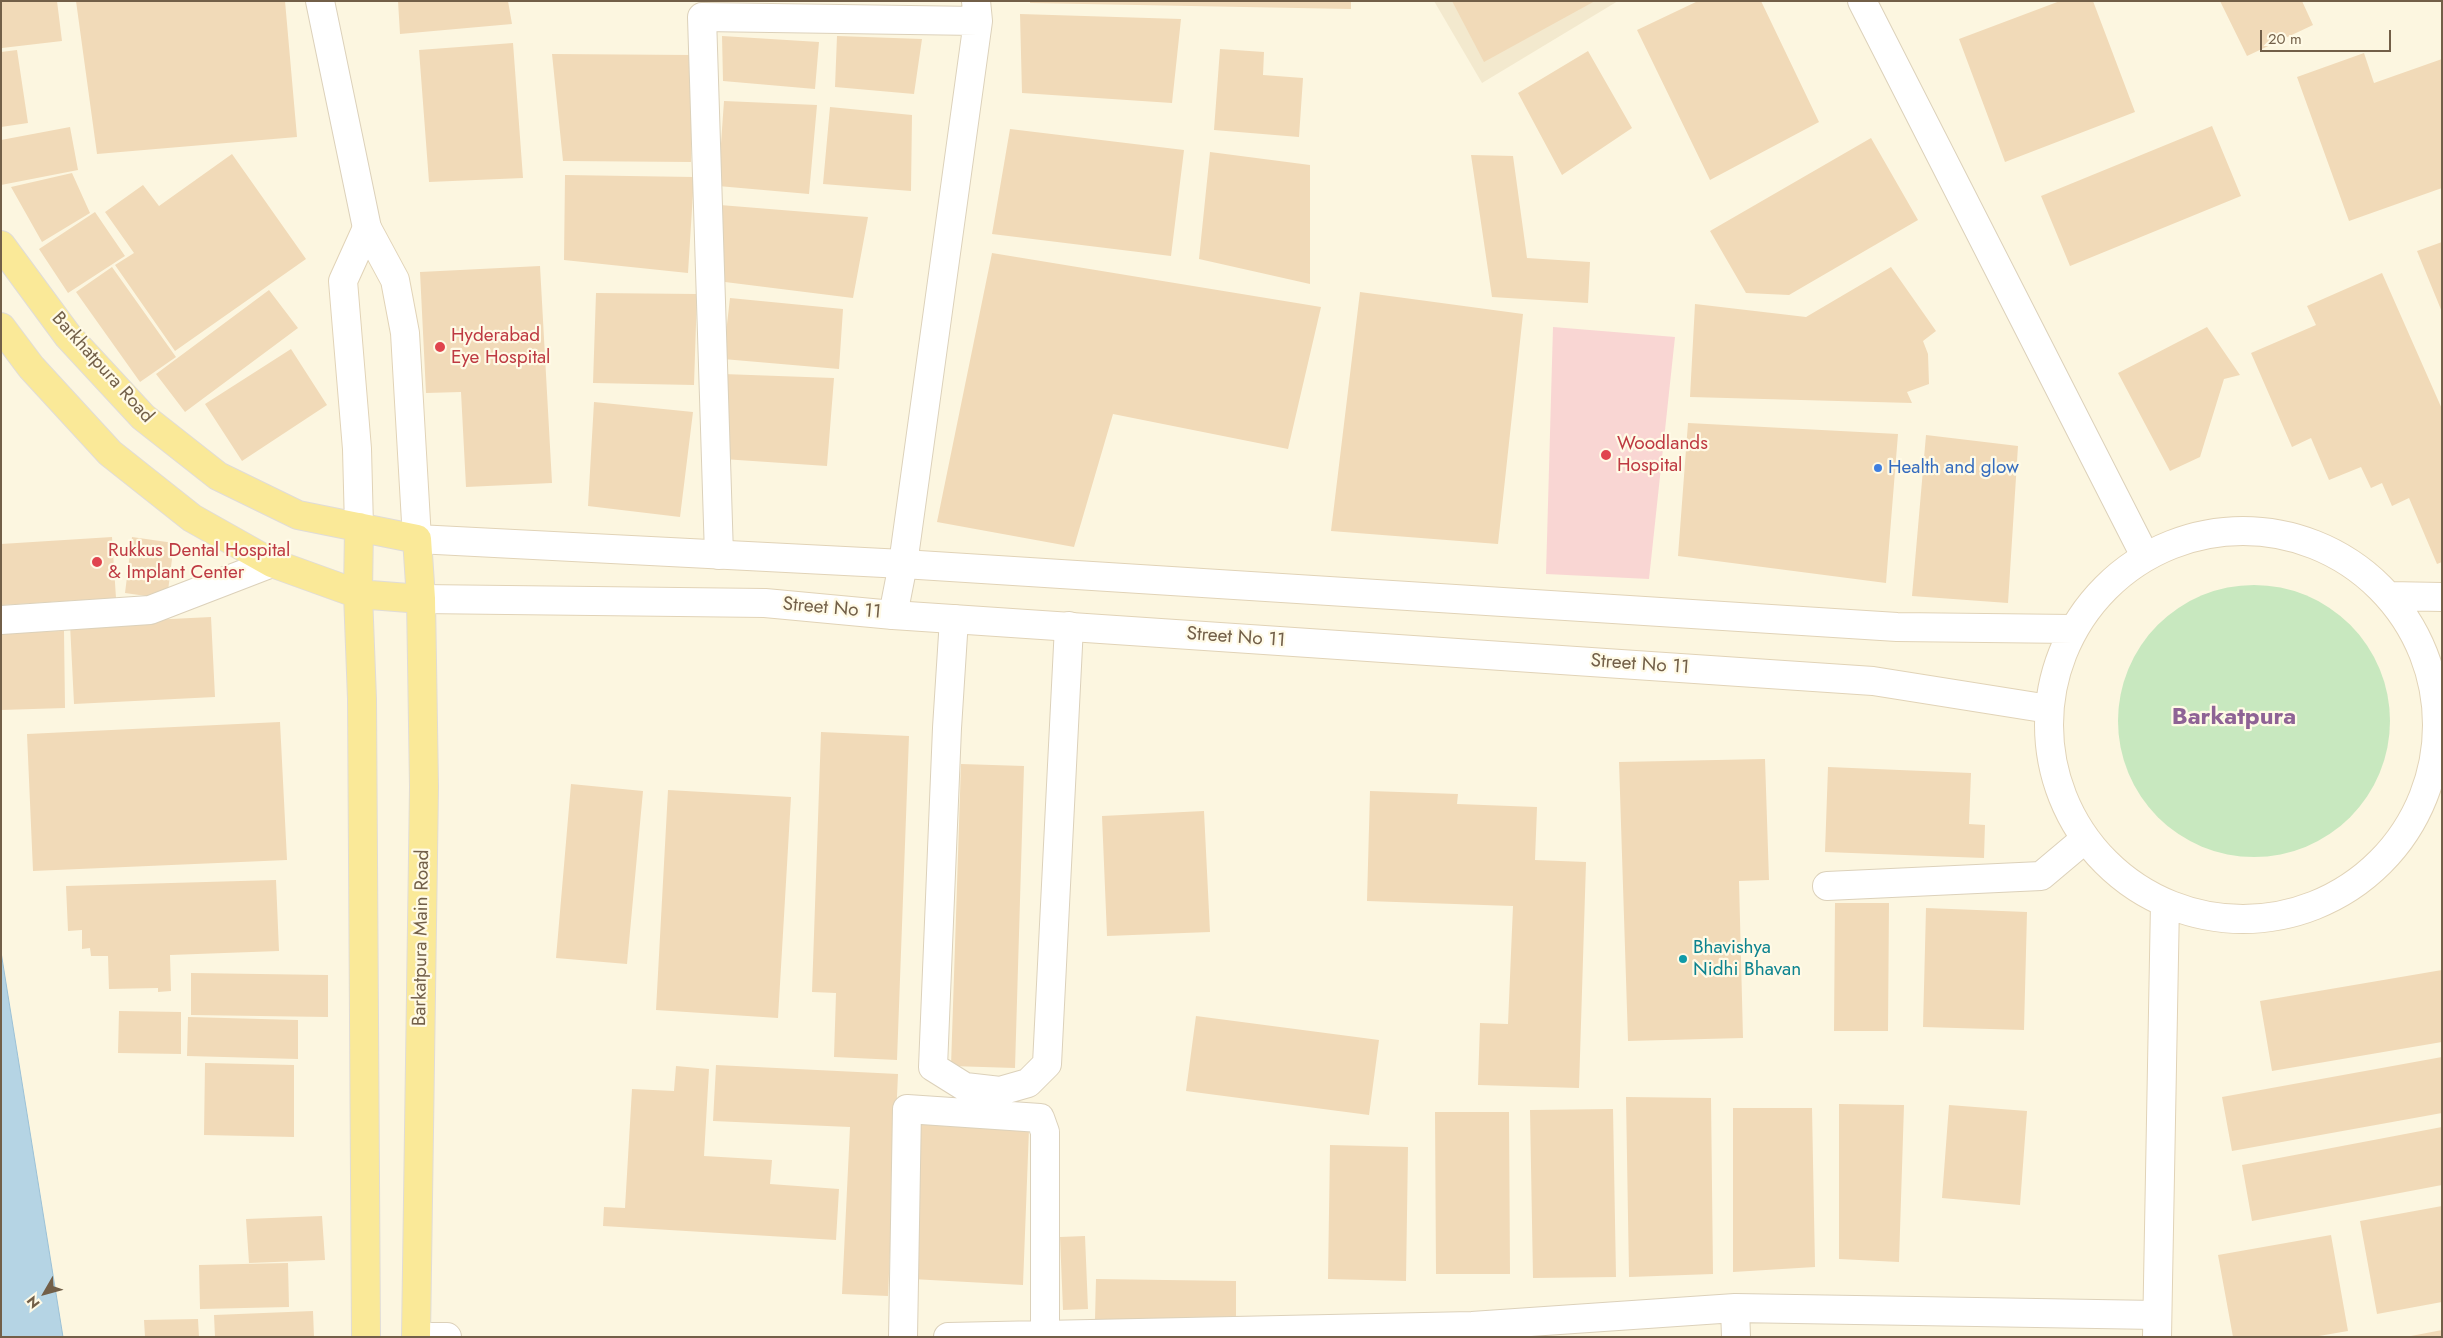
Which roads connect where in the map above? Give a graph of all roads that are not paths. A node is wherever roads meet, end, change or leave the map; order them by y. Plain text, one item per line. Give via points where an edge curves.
1 (320, 1) edge
2 (1862, 1) edge
3 (977, 11) edge
4 (367, 228) junction
5 (1, 244) edge
6 (1, 327) edge
7 (359, 527) junction
8 (417, 539) junction
9 (719, 555) junction
10 (2146, 556) junction
11 (272, 563) junction
12 (903, 564) junction
13 (358, 594) junction
14 (2389, 596) junction
15 (2442, 597) edge
16 (421, 599) junction
17 (893, 614) junction
18 (954, 619) junction
19 (1, 620) edge
20 (1069, 626) junction
21 (2073, 629) junction
22 (2049, 709) junction
23 (2440, 725) edge
24 (2086, 839) junction
25 (1827, 886) dead end
26 (2165, 903) junction
27 (1735, 1308) junction
28 (2157, 1326) edge
29 (1472, 1332) edge
30 (1045, 1333) junction
31 (1165, 1335) edge
32 (366, 1337) edge
33 (416, 1337) edge
34 (447, 1337) edge
35 (903, 1337) edge
36 (948, 1337) edge
37 (1736, 1337) edge

1 - 4 street
2 - 10 street
3 - 9 street via 702,17
3 - 12 street
4 - 7 street via 343,281 357,449
4 - 8 street via 395,280 405,333
5 - 7 main road, Barkhatpura Road via 80,349 143,417 210,470 298,515
6 - 11 main road via 31,367 110,453 192,518
7 - 8 main road, Barkhatpura Road
7 - 13 main road
8 - 9 street
8 - 16 main road, Barkatpura Main Road
9 - 12 street
10 - 14 street via 2208,533 2274,532 2337,555
10 - 21 street via 2104,588
11 - 13 main road
11 - 19 street via 150,610
12 - 17 street
12 - 21 street via 1897,627
13 - 16 main road
13 - 32 main road via 362,699
14 - 15 street
14 - 23 street via 2416,635 2433,680
16 - 17 street, Street No 11 via 765,603
16 - 33 main road, Barkatpura Main Road via 424,787
17 - 18 street, Street No 11
18 - 20 street, Street No 11
18 - 20 street via 933,1067 965,1087 1000,1091 1028,1083 1047,1064
20 - 22 street, Street No 11 via 1873,681
21 - 22 street via 2056,668
22 - 24 street via 2050,754 2055,772 2063,799
23 - 26 street via 2427,790 2396,846 2349,890 2291,915 2227,920
24 - 25 street via 2041,876
24 - 26 street via 2121,876
26 - 28 street
27 - 28 street
27 - 29 street
27 - 37 street
29 - 31 street
30 - 31 street
30 - 35 street via 1045,1132 1040,1118 907,1109
30 - 36 street
33 - 34 street

